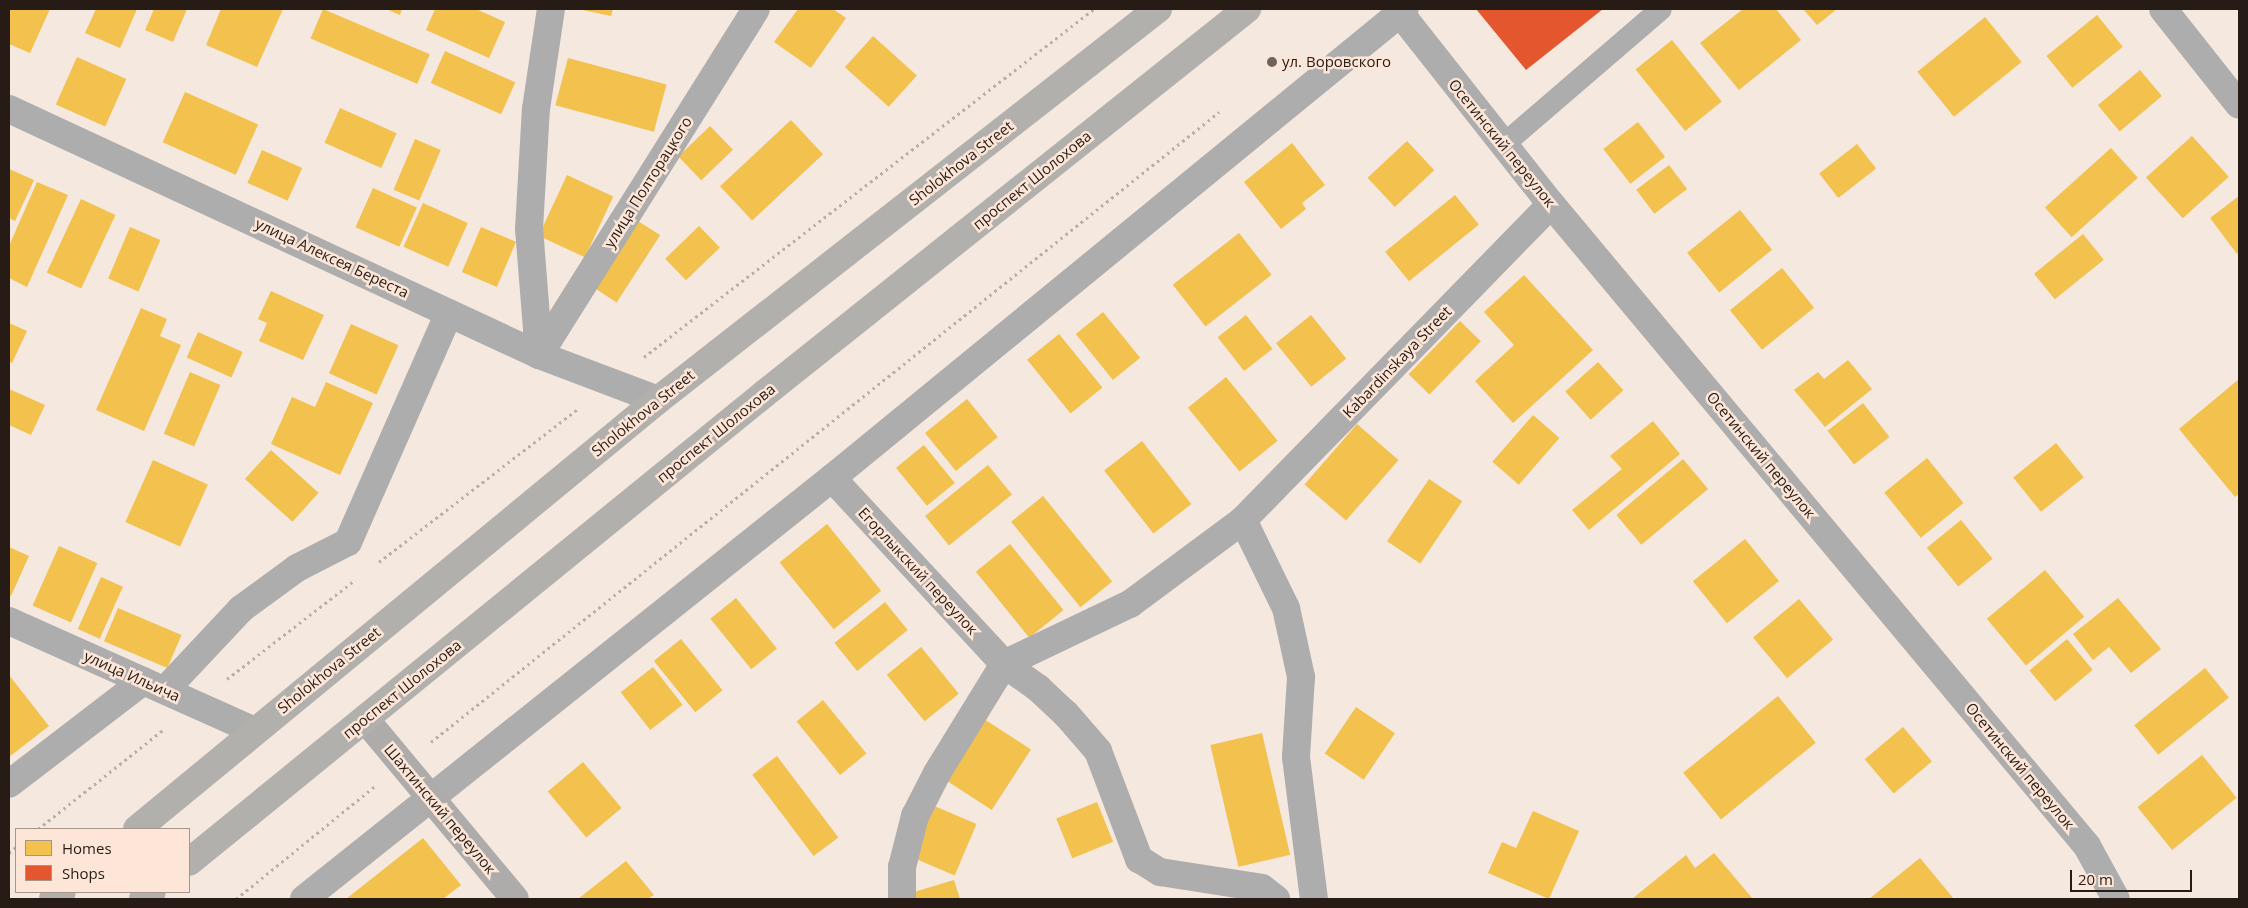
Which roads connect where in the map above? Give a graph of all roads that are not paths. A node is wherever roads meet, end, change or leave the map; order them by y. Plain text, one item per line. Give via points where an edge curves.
1 (551, 9) edge
2 (756, 9) edge
3 (1158, 9) edge
4 (1248, 9) edge
5 (1661, 9) edge
6 (2163, 9) edge
7 (1402, 11) edge
8 (2239, 104) edge
9 (9, 109) edge
10 (1503, 146) junction
11 (1552, 204) junction
12 (449, 312) junction
13 (539, 356) junction
14 (658, 400) junction
15 (832, 478) junction
16 (1243, 520) junction
17 (9, 622) edge
18 (1004, 664) junction
19 (154, 686) junction
20 (365, 719) junction
21 (255, 731) junction
22 (9, 784) edge
23 (432, 797) junction
24 (138, 828) edge
25 (190, 861) edge
26 (304, 899) edge
27 (515, 899) edge
28 (902, 899) edge
29 (1276, 899) edge
30 (1314, 899) edge
31 (2116, 899) edge

1 - 13 street via 536,109 529,229
2 - 13 street, улица Полторацкого
3 - 14 main road, Sholokhova Street
4 - 20 main road, проспект Шолохова via 764,394
5 - 10 lane
6 - 8 street
7 - 10 street, Осетинский переулок
7 - 15 street
9 - 12 street, улица Алексея Береста
10 - 11 street, Осетинский переулок
11 - 16 street, Kabardinskaya Street
11 - 31 street, Осетинский переулок via 2087,846
12 - 13 street, улица Алексея Береста
12 - 19 street via 348,542 296,568 241,609
13 - 14 street, улица Алексея Береста
14 - 21 main road, Sholokhova Street
15 - 18 street, Егорлыкский переулок
15 - 23 street
16 - 18 street, Kabardinskaya Street via 1130,604
16 - 30 street via 1286,608 1301,677 1296,757
17 - 19 street, улица Ильича
18 - 28 street via 937,773 915,816 902,867
18 - 29 street, Егорлыкский переулок via 1038,688 1098,751 1139,859 1160,872 1262,888
19 - 21 street, улица Ильича
19 - 22 street
20 - 23 street, Шахтинский переулок
20 - 25 main road, проспект Шолохова
21 - 24 main road, Sholokhova Street
23 - 26 street
23 - 27 street, Шахтинский переулок

